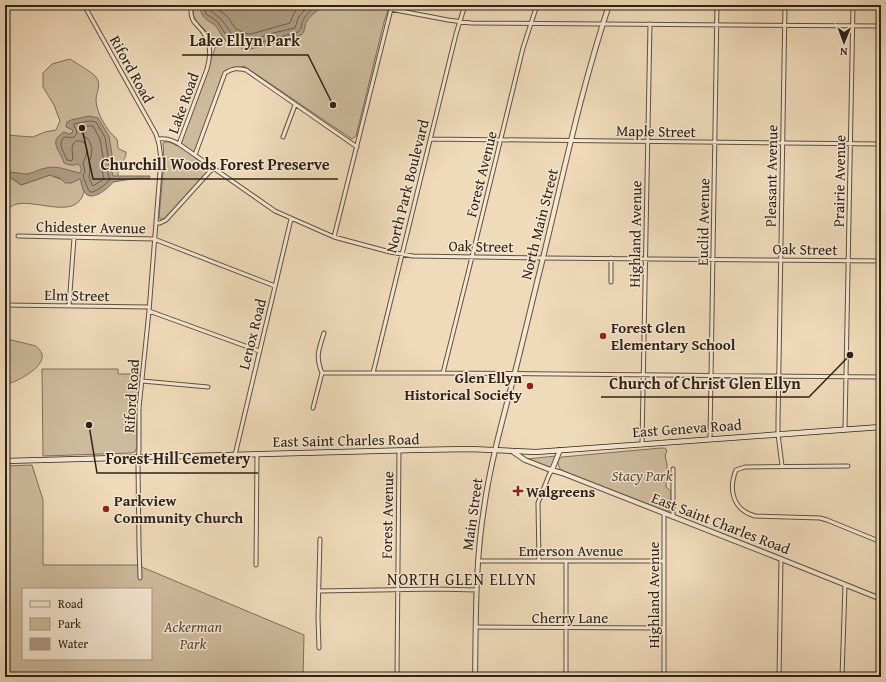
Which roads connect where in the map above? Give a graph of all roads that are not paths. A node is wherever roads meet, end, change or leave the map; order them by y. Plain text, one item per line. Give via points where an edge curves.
1 (84, 5) edge
2 (192, 5) edge
3 (392, 5) edge
4 (465, 5) edge
5 (536, 5) edge
6 (609, 5) edge
7 (717, 5) edge
8 (785, 5) edge
9 (853, 5) edge
10 (390, 9) junction
11 (459, 22) junction
12 (531, 23) junction
13 (603, 24) junction
14 (650, 24) junction
15 (717, 25) junction
16 (785, 25) junction
17 (852, 26) junction
18 (881, 26) edge
19 (295, 104) junction
20 (283, 137) dead end
21 (158, 139) junction
22 (430, 139) junction
23 (501, 140) junction
24 (571, 141) junction
25 (648, 142) junction
26 (715, 142) junction
27 (783, 143) junction
28 (179, 144) junction
29 (850, 144) junction
30 (881, 144) edge
31 (356, 147) junction
32 (195, 155) junction
33 (213, 168) junction
34 (291, 219) junction
35 (156, 223) junction
36 (18, 236) dead end
37 (334, 237) junction
38 (74, 238) junction
39 (154, 240) junction
40 (402, 254) junction
41 (472, 257) junction
42 (543, 258) junction
43 (611, 258) junction
44 (646, 259) junction
45 (713, 259) junction
46 (781, 260) junction
47 (848, 260) junction
48 (881, 261) edge
49 (611, 282) dead end
50 (275, 286) junction
51 (5, 305) edge
52 (69, 306) junction
53 (149, 309) junction
54 (324, 333) dead end
55 (259, 351) junction
56 (372, 372) junction
57 (322, 373) junction
58 (443, 373) junction
59 (514, 374) junction
60 (644, 375) junction
61 (711, 375) junction
62 (779, 376) junction
63 (846, 376) junction
64 (881, 377) edge
65 (142, 381) junction
66 (208, 387) dead end
67 (313, 408) dead end
68 (881, 427) edge
69 (845, 429) junction
70 (778, 434) junction
71 (710, 438) junction
72 (642, 443) junction
73 (399, 450) junction
74 (495, 450) junction
75 (560, 450) junction
76 (512, 451) junction
77 (257, 454) junction
78 (235, 455) junction
79 (139, 458) junction
80 (5, 461) edge
81 (782, 466) junction
82 (848, 466) dead end
83 (673, 469) dead end
84 (552, 470) junction
85 (664, 513) junction
86 (673, 517) junction
87 (320, 539) dead end
88 (881, 542) edge
89 (781, 559) junction
90 (478, 561) junction
91 (539, 561) junction
92 (566, 561) junction
93 (664, 561) junction
94 (256, 565) dead end
95 (140, 578) dead end
96 (846, 585) junction
97 (397, 589) junction
98 (476, 590) junction
99 (319, 591) junction
100 (881, 600) edge
101 (476, 627) junction
102 (566, 628) junction
103 (664, 628) junction
104 (319, 648) dead end
105 (397, 677) edge
106 (476, 677) edge
107 (566, 677) edge
108 (664, 677) edge
109 (779, 677) edge
110 (842, 677) edge

1 - 21 street, Riford Road
2 - 28 street, Lake Road via 194,24 202,30 207,39 210,57
3 - 10 street
4 - 11 street, North Park Boulevard
5 - 12 street, Forest Avenue
6 - 13 street, North Main Street
7 - 15 street, Euclid Avenue
8 - 16 street, Pleasant Avenue
9 - 17 street, Prairie Avenue
10 - 11 street
10 - 31 street
11 - 12 street
11 - 22 street, North Park Boulevard
12 - 13 street
12 - 23 street, Forest Avenue
13 - 14 street
13 - 24 street, North Main Street
14 - 15 street
14 - 25 street, Highland Avenue
15 - 16 street
15 - 26 street, Euclid Avenue
16 - 17 street
16 - 27 street, Pleasant Avenue
17 - 18 street
17 - 29 street, Prairie Avenue
19 - 20 street
19 - 31 street
19 - 32 street via 246,70 232,68 225,72
21 - 28 street, Oak Street via 171,139
21 - 35 street, Riford Road via 161,159
22 - 23 street, Maple Street
22 - 40 street, North Park Boulevard
23 - 24 street, Maple Street
23 - 41 street, Forest Avenue
24 - 25 street, Maple Street
24 - 42 street, North Main Street
25 - 26 street, Maple Street
25 - 44 street, Highland Avenue
26 - 27 street, Maple Street
26 - 45 street, Euclid Avenue
27 - 29 street, Maple Street
27 - 46 street, Pleasant Avenue
28 - 32 street, Oak Street
29 - 30 street, Maple Street
29 - 47 street, Prairie Avenue
31 - 37 street
32 - 33 street, Oak Street
33 - 34 street, Oak Street via 275,211
33 - 35 street via 166,220
34 - 37 street, Oak Street
34 - 50 street, Lenox Road
35 - 39 street, Riford Road
36 - 38 street, Chidester Avenue
37 - 40 street, Oak Street
38 - 39 street, Chidester Avenue
38 - 52 street
39 - 50 street, Chidester Avenue
39 - 53 street, Riford Road
40 - 41 street, Oak Street
40 - 56 street, North Park Boulevard
41 - 42 street, Oak Street
41 - 58 street, Forest Avenue
42 - 43 street, Oak Street
42 - 59 street, North Main Street
43 - 44 street, Oak Street
43 - 49 street
44 - 45 street, Oak Street
44 - 60 street, Highland Avenue
45 - 46 street, Oak Street
45 - 61 street, Euclid Avenue
46 - 47 street, Oak Street
46 - 62 street, Pleasant Avenue
47 - 48 street, Oak Street
47 - 63 street, Prairie Avenue
50 - 55 street, Lenox Road
51 - 52 street, Elm Street
52 - 53 street, Elm Street
53 - 55 street, Elm Street
53 - 65 street, Riford Road
54 - 57 street via 318,357
55 - 78 street, Lenox Road
56 - 57 street
56 - 58 street
57 - 67 street
58 - 59 street
59 - 60 street
59 - 74 street, North Main Street
60 - 61 street
60 - 72 street, Highland Avenue
61 - 62 street
61 - 71 street, Euclid Avenue
62 - 63 street
62 - 70 street, Pleasant Avenue
63 - 64 street
63 - 69 street, Prairie Avenue
65 - 66 street
65 - 79 street, Riford Road
68 - 69 main road, East Geneva Road
69 - 70 main road, East Geneva Road
70 - 71 main road, East Geneva Road
70 - 81 street, Pleasant Avenue
71 - 72 main road, East Geneva Road
72 - 75 main road, East Geneva Road
73 - 74 main road, East Saint Charles Road
73 - 77 main road, East Saint Charles Road
73 - 97 street, Forest Avenue
74 - 76 main road, East Geneva Road
74 - 90 street, Main Street via 484,506
75 - 76 main road, East Geneva Road
75 - 84 street
76 - 84 street, East Saint Charles Road via 525,460
77 - 78 main road, East Saint Charles Road
77 - 94 street
78 - 79 main road, East Saint Charles Road
79 - 80 main road, East Saint Charles Road
79 - 95 street, Riford Road
81 - 82 street
81 - 88 street via 745,467 736,470 732,478 733,493 740,508 759,517 820,518
83 - 86 street
84 - 85 street, East Saint Charles Road
84 - 91 street via 538,503
85 - 86 street, East Saint Charles Road
85 - 93 street, Highland Avenue
86 - 89 street, East Saint Charles Road
87 - 99 street
89 - 96 street, East Saint Charles Road
89 - 109 street
90 - 91 street, Emerson Avenue
90 - 98 street, Main Street
91 - 92 street, Emerson Avenue
92 - 93 street, Emerson Avenue
92 - 102 street
93 - 103 street, Highland Avenue
96 - 100 street, East Saint Charles Road
96 - 110 street
97 - 98 street
97 - 99 street
97 - 105 street, Forest Avenue
98 - 101 street, Main Street
99 - 104 street
101 - 102 street, Cherry Lane
101 - 106 street, Main Street
102 - 103 street, Cherry Lane
102 - 107 street
103 - 108 street, Highland Avenue

